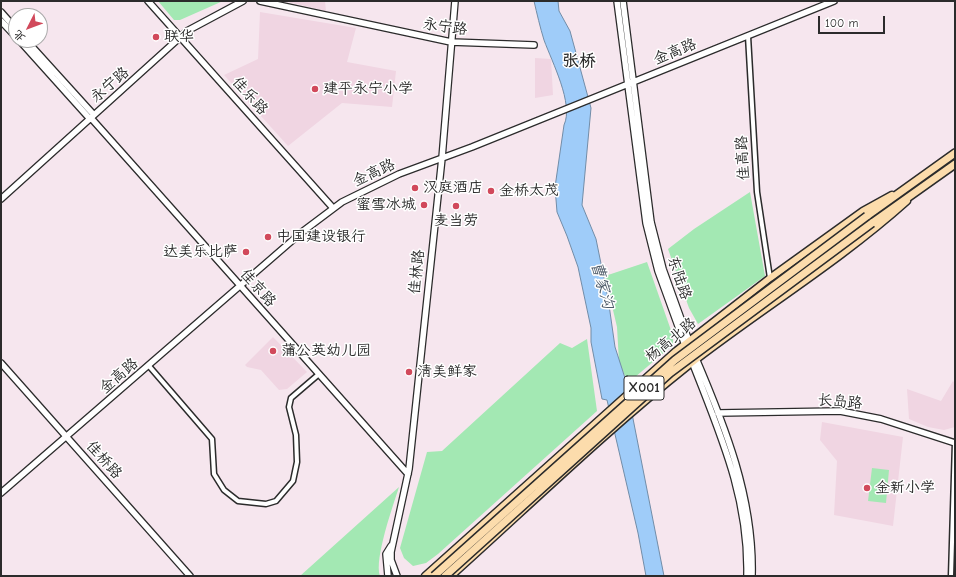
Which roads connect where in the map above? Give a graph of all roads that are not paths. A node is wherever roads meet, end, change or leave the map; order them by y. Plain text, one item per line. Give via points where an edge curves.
1 (148, 1) edge
2 (242, 1) edge
3 (260, 1) edge
4 (455, 1) edge
5 (617, 1) edge
6 (623, 1) edge
7 (834, 1) edge
8 (1, 12) edge
9 (8, 20) edge
10 (1, 21) edge
11 (8, 28) edge
12 (748, 36) junction
13 (180, 37) junction
14 (451, 42) junction
15 (534, 45) dead end
16 (26, 48) edge
17 (33, 48) edge
18 (630, 82) junction
19 (92, 117) junction
20 (955, 153) edge
21 (442, 158) junction
22 (955, 164) edge
23 (916, 181) junction
24 (921, 189) junction
25 (1, 199) edge
26 (333, 208) junction
27 (770, 278) junction
28 (241, 285) junction
29 (687, 343) junction
30 (695, 361) junction
31 (1, 363) edge
32 (149, 366) junction
33 (319, 374) junction
34 (718, 413) junction
35 (67, 437) junction
36 (955, 443) edge
37 (408, 472) junction
38 (1, 493) edge
39 (392, 544) junction
40 (190, 575) edge
41 (388, 576) edge
42 (397, 576) edge
43 (425, 576) edge
44 (434, 576) edge
45 (445, 576) edge
46 (451, 576) edge
47 (747, 576) edge
48 (752, 576) edge
49 (951, 576) edge

1 - 13 street, 佳乐路
2 - 13 street, 永宁路 via 193,26
3 - 14 street, 永宁路
4 - 14 street, 佳林路
5 - 18 street, 东陆路
6 - 18 street, 东陆路
7 - 12 street, 金高路
8 - 9 street
10 - 11 street
12 - 18 street, 金高路
12 - 27 street, 佳高路 via 757,192
13 - 19 street, 永宁路
13 - 26 street, 佳乐路
14 - 15 street, 永宁路
14 - 21 street, 佳林路
16 - 19 street, 佳京路
17 - 19 street, 佳京路
18 - 21 street, 金高路
18 - 29 street, 东陆路 via 654,238
19 - 25 street, 永宁路
19 - 28 street, 佳京路
20 - 23 highway, 杨高北路 / X001
21 - 26 street, 金高路 via 399,174
21 - 37 street, 佳林路
22 - 24 highway, 杨高北路 / X001
23 - 27 main road, 杨高北路 / X001 via 863,211
23 - 44 highway, 杨高北路 / X001, bridge via 675,360
24 - 30 main road, 杨高北路 / X001 via 877,228
24 - 45 highway, 杨高北路 / X001, bridge via 670,373
26 - 28 street, 金高路
27 - 29 main road, 杨高北路 / X001
28 - 32 street, 金高路
28 - 33 street, 佳京路
28 - 37 street, 佳京路
29 - 30 street, 东陆路
29 - 43 main road, 杨高北路 / X001
30 - 34 street, 东陆路
30 - 46 main road, 杨高北路 / X001 via 634,412
30 - 47 street, 东陆路 via 737,486 746,537
31 - 35 street, 佳桥路
32 - 33 street via 212,439 214,474 224,490 238,501 266,504 276,501 293,481 297,462 296,435 289,407 291,398
32 - 35 street, 金高路
33 - 37 street, 佳京路
34 - 36 street, 长岛路 via 840,412 881,419
34 - 48 street, 东陆路 via 736,460 745,498 751,537
35 - 38 street, 金高路
35 - 40 street, 佳桥路
36 - 49 street
37 - 39 street, 佳林路
39 - 41 street, 佳林路 via 386,554
39 - 42 street, 佳林路 via 391,560

